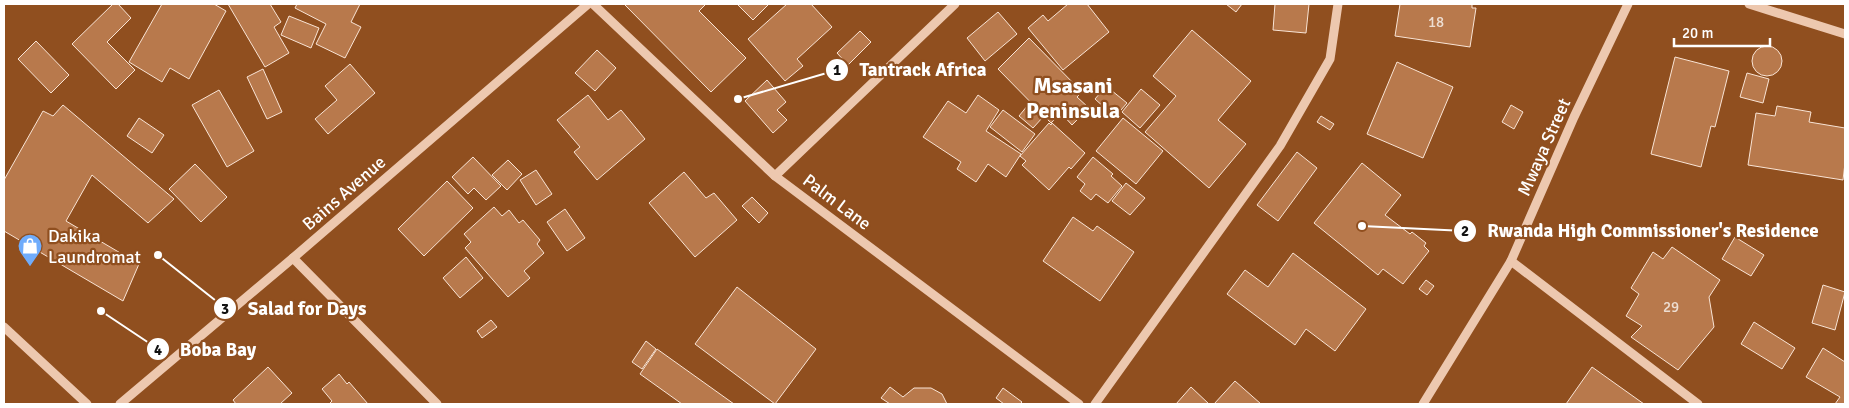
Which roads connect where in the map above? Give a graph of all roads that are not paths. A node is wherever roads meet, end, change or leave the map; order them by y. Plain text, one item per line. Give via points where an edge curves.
1 (588, 4) edge
2 (593, 4) edge
3 (955, 4) edge
4 (1338, 4) edge
5 (1628, 4) edge
6 (1749, 4) edge
7 (1845, 34) edge
8 (776, 176) junction
9 (293, 258) junction
10 (1511, 261) junction
11 (4, 328) edge
12 (87, 404) edge
13 (120, 404) edge
14 (437, 404) edge
15 (1079, 404) edge
16 (1095, 404) edge
17 (1424, 404) edge
18 (1698, 404) edge

1 - 9 street, Bains Avenue
2 - 8 street, Palm Lane
3 - 8 street
4 - 16 street via 1330,59 1280,146
5 - 10 street, Mwaya Street
6 - 7 street
8 - 15 street, Palm Lane
9 - 13 street, Bains Avenue
9 - 14 street
10 - 17 street, Mwaya Street
10 - 18 street
11 - 12 street

